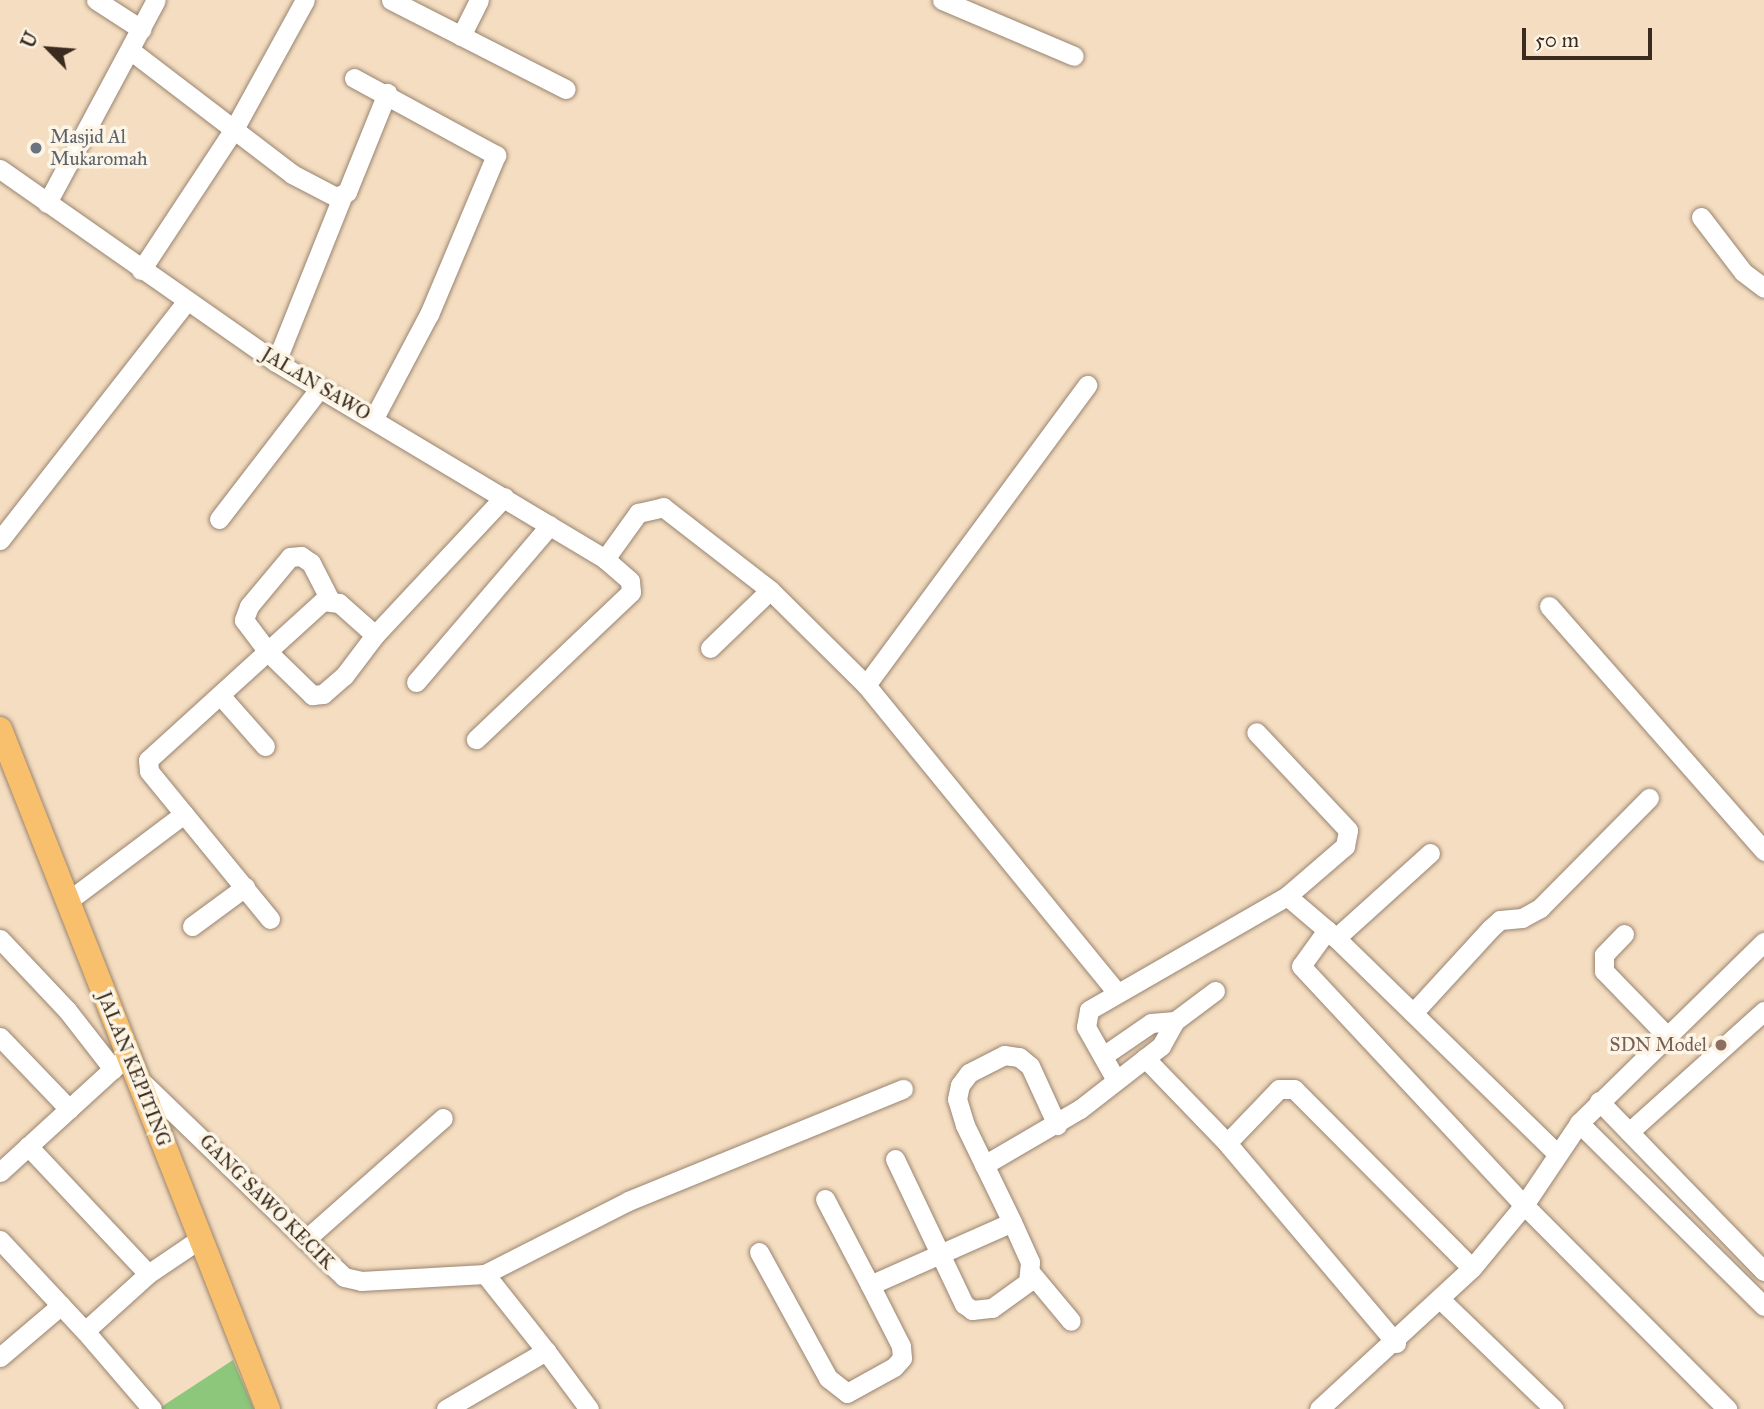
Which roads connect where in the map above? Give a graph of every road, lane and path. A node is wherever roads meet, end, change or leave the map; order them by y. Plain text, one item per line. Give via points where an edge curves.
1 (96, 0) edge
2 (156, 0) edge
3 (305, 0) edge
4 (391, 0) edge
5 (479, 0) edge
6 (942, 0) edge
7 (141, 30) junction
8 (461, 36) junction
9 (130, 50) junction
10 (1074, 56) dead end
11 (354, 78) dead end
12 (566, 89) dead end
13 (387, 93) junction
14 (234, 129) junction
15 (0, 169) edge
16 (342, 197) junction
17 (47, 203) junction
18 (1701, 217) dead end
19 (141, 270) junction
20 (1764, 288) edge
21 (187, 301) junction
22 (276, 362) junction
23 (1087, 385) dead end
24 (320, 388) junction
25 (374, 418) junction
26 (504, 497) junction
27 (219, 519) dead end
28 (550, 525) junction
29 (0, 540) edge
30 (605, 559) junction
31 (770, 590) junction
32 (330, 600) junction
33 (1549, 606) dead end
34 (375, 635) junction
35 (710, 648) dead end
36 (268, 652) junction
37 (416, 682) dead end
38 (866, 685) junction
39 (220, 695) junction
40 (0, 729) edge
41 (1256, 732) dead end
42 (477, 739) dead end
43 (265, 746) dead end
44 (1649, 798) dead end
45 (184, 814) junction
46 (1764, 851) edge
47 (1430, 853) dead end
48 (245, 887) junction
49 (1287, 896) junction
50 (68, 901) junction
51 (270, 919) dead end
52 (192, 926) dead end
53 (1331, 934) junction
54 (1624, 934) dead end
55 (0, 939) edge
56 (1764, 942) edge
57 (1215, 991) dead end
58 (1116, 992) junction
59 (1764, 1011) edge
60 (1413, 1013) junction
61 (1175, 1021) junction
62 (1666, 1035) junction
63 (0, 1037) edge
64 (1103, 1056) junction
65 (1145, 1058) junction
66 (126, 1067) junction
67 (1116, 1080) junction
68 (903, 1089) dead end
69 (1599, 1101) junction
70 (69, 1110) junction
71 (443, 1118) dead end
72 (1578, 1123) junction
73 (1056, 1125) junction
74 (1629, 1132) junction
75 (1227, 1143) junction
76 (29, 1146) junction
77 (1557, 1154) junction
78 (895, 1159) dead end
79 (984, 1164) junction
80 (1, 1170) edge
81 (825, 1199) dead end
82 (1524, 1205) junction
83 (1012, 1222) junction
84 (201, 1238) junction
85 (0, 1240) edge
86 (305, 1240) junction
87 (939, 1251) junction
88 (759, 1252) dead end
89 (1472, 1268) junction
90 (1764, 1271) edge
91 (1031, 1273) junction
92 (148, 1274) junction
93 (485, 1274) junction
94 (870, 1285) junction
95 (1440, 1299) junction
96 (61, 1305) junction
97 (1764, 1306) edge
98 (1070, 1321) dead end
99 (85, 1331) junction
100 (1396, 1343) junction
101 (546, 1351) junction
102 (0, 1357) edge
103 (152, 1409) edge
104 (268, 1409) edge
105 (446, 1409) edge
106 (589, 1409) edge
107 (1319, 1409) edge
108 (1553, 1409) edge
109 (1727, 1409) edge

1 - 7 street
2 - 7 street
3 - 14 street
4 - 8 street
5 - 8 street
6 - 10 street
7 - 9 street
8 - 12 street
9 - 14 street
9 - 17 street
11 - 13 street
13 - 16 street
13 - 25 street via 495,155 429,314
14 - 16 street via 292,174
14 - 19 street
15 - 17 street, JALAN SAWO
16 - 22 street
17 - 19 street, JALAN SAWO
18 - 20 street via 1743,272
19 - 21 street, JALAN SAWO
21 - 22 street, JALAN SAWO
21 - 29 street
22 - 24 street, JALAN SAWO
23 - 38 street
24 - 25 street, JALAN SAWO
24 - 27 street
25 - 26 street, JALAN SAWO
26 - 28 street, JALAN SAWO
26 - 34 street
28 - 30 street, JALAN SAWO
28 - 37 street
30 - 31 street via 638,513 663,507
30 - 42 street, JALAN SAWO via 630,581 631,592
31 - 35 street
31 - 38 street
32 - 34 street
32 - 36 street via 323,601
32 - 36 street via 310,563 302,556 290,557 248,606 244,620
33 - 46 street
34 - 36 street via 366,651 323,694 304,691
36 - 39 street
38 - 58 street
39 - 43 street
39 - 45 street via 147,763
40 - 50 main road, JALAN KEPITING
41 - 49 street via 1349,836 1332,861
44 - 60 street via 1540,908 1522,918 1500,920 1491,928
45 - 48 street
45 - 50 street
47 - 53 street
48 - 51 street
48 - 52 street
49 - 53 street
49 - 58 street via 1223,937
50 - 66 main road, JALAN KEPITING
53 - 60 street
53 - 82 street via 1301,966
54 - 62 street via 1604,955 1604,971
55 - 66 street, GANG SAWO KECIK
56 - 62 street
57 - 61 street
58 - 64 street via 1086,1014 1086,1027
59 - 74 street
60 - 77 street
61 - 64 street via 1151,1023
61 - 65 street via 1169,1036
62 - 69 street
63 - 70 street
64 - 67 street
65 - 67 street
65 - 75 street
66 - 70 street
66 - 84 main road, JALAN KEPITING
66 - 86 street, GANG SAWO KECIK via 225,1157
67 - 73 street
68 - 93 street via 628,1201
69 - 72 street
69 - 74 street
70 - 76 street
71 - 86 street
72 - 77 street
72 - 97 street
73 - 79 street
73 - 79 street via 1030,1066 1018,1057 1004,1055 969,1073 960,1084 957,1099
74 - 90 street
75 - 89 street via 1279,1088 1294,1088
75 - 100 street
76 - 80 street
76 - 92 street
77 - 82 street
78 - 87 street
79 - 83 street
81 - 94 street
82 - 89 street
82 - 109 street
83 - 87 street
83 - 91 street
84 - 92 street
84 - 104 main road, JALAN KEPITING
85 - 96 street
86 - 93 street, GANG SAWO KECIK via 353,1280
87 - 91 street via 964,1304 972,1310 992,1308 1028,1282
87 - 94 street
88 - 94 street via 828,1378 847,1393 894,1367 902,1357 901,1346
89 - 95 street
91 - 98 street
92 - 99 street
93 - 101 street
95 - 100 street
95 - 108 street
96 - 99 street
96 - 102 street
99 - 103 street
100 - 107 street
101 - 105 street
101 - 106 street

